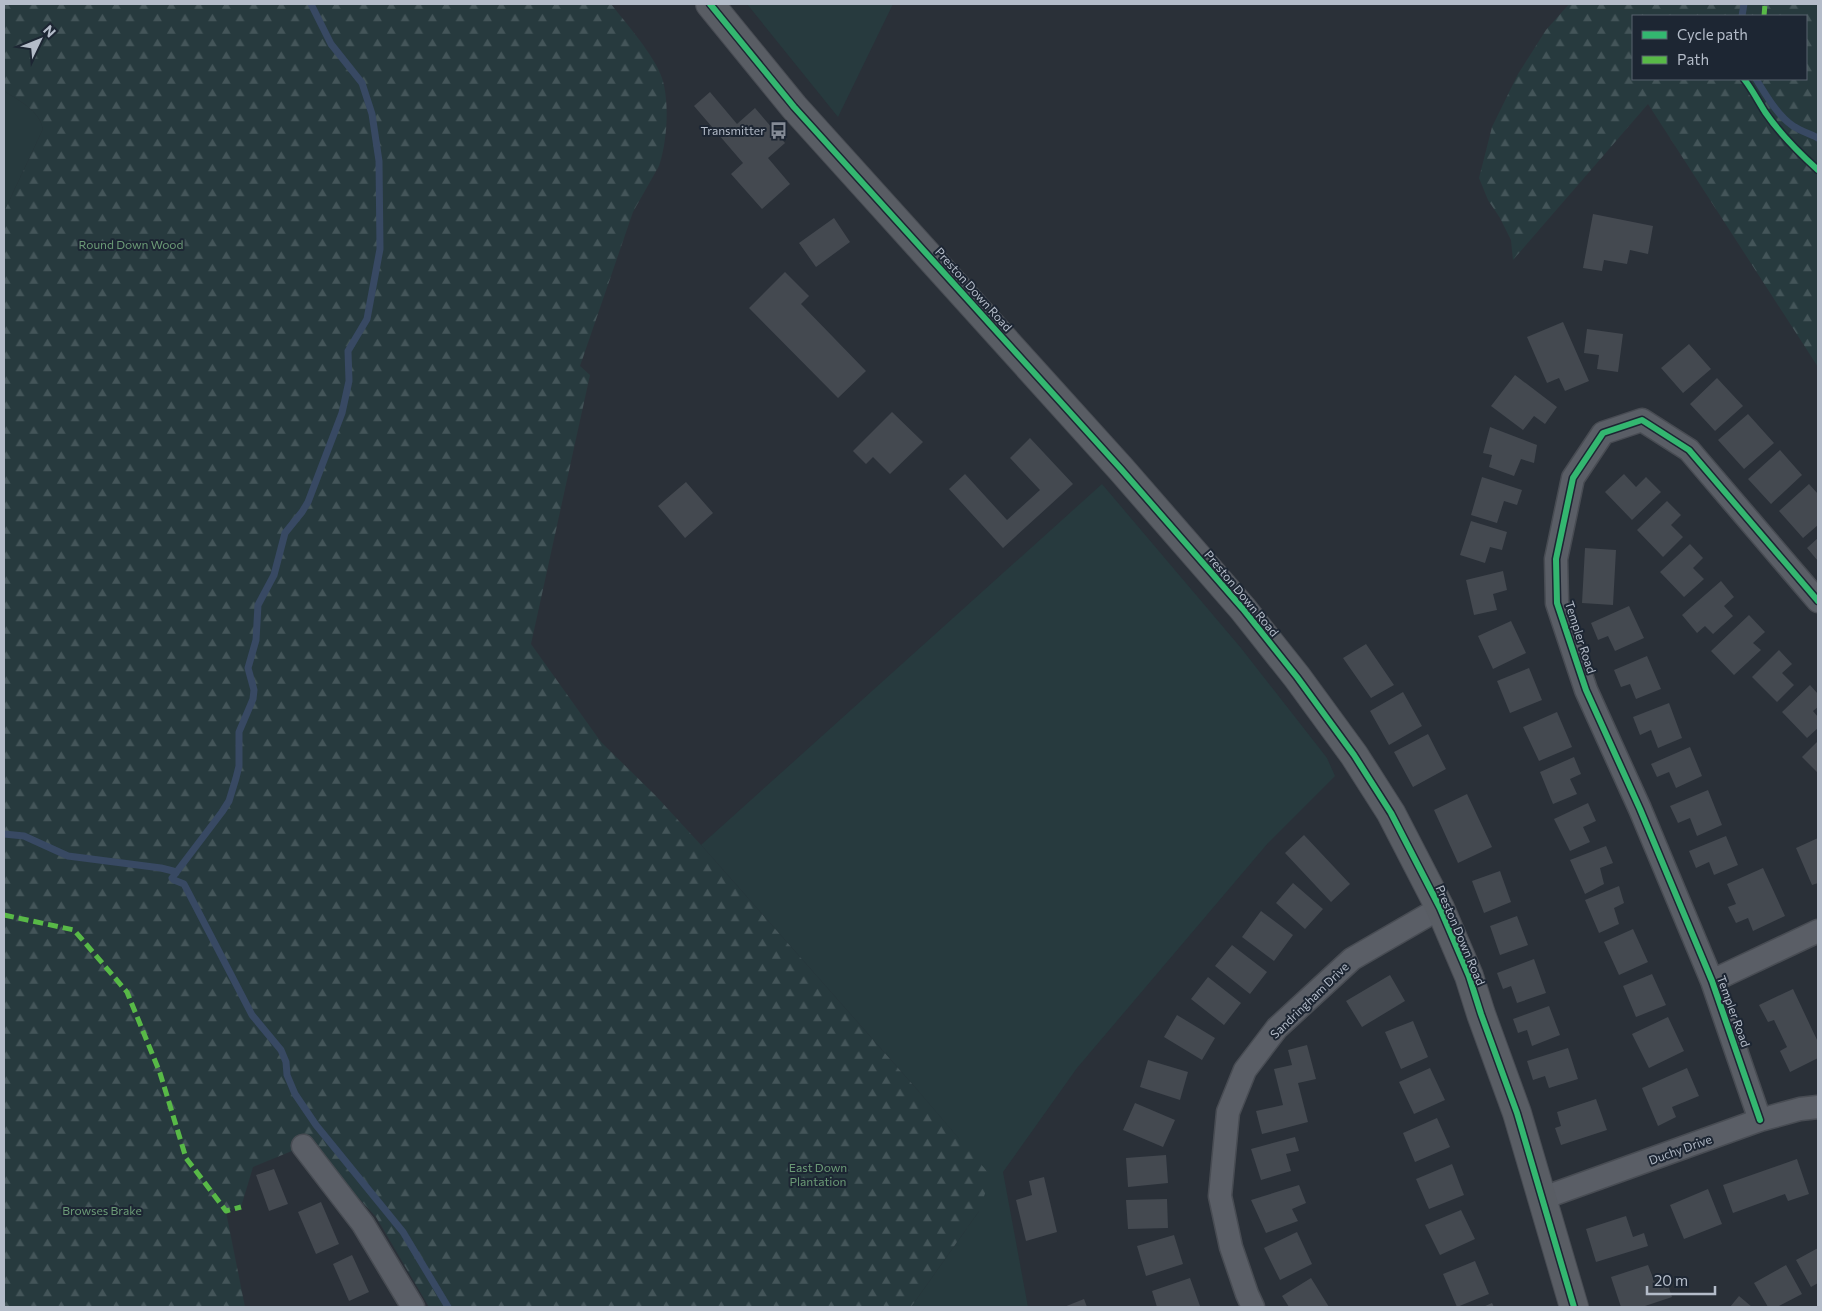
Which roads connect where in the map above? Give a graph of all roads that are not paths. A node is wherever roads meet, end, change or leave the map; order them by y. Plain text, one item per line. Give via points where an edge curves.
1 (710, 4) edge
2 (1818, 601) edge
3 (1440, 908) junction
4 (1818, 931) edge
5 (1712, 981) junction
6 (1818, 1107) edge
7 (1760, 1120) junction
8 (302, 1146) dead end
9 (1543, 1198) junction
10 (413, 1307) edge
11 (1254, 1307) edge
12 (1574, 1307) edge

1 - 3 street, Preston Down Road via 794,106 1121,469 1255,624 1354,754 1391,813
2 - 5 street, Templer Road via 1689,450 1642,420 1603,433 1572,478 1556,559 1556,603 1586,690
3 - 9 street, Preston Down Road via 1469,976
3 - 11 street, Sandringham Drive via 1352,959 1277,1028 1245,1070 1228,1112 1220,1196 1232,1247
4 - 5 street, Templer Road
5 - 7 street, Templer Road
6 - 7 street, Duchy Drive
7 - 9 street, Duchy Drive
8 - 10 street via 363,1224
9 - 12 street, Preston Down Road

